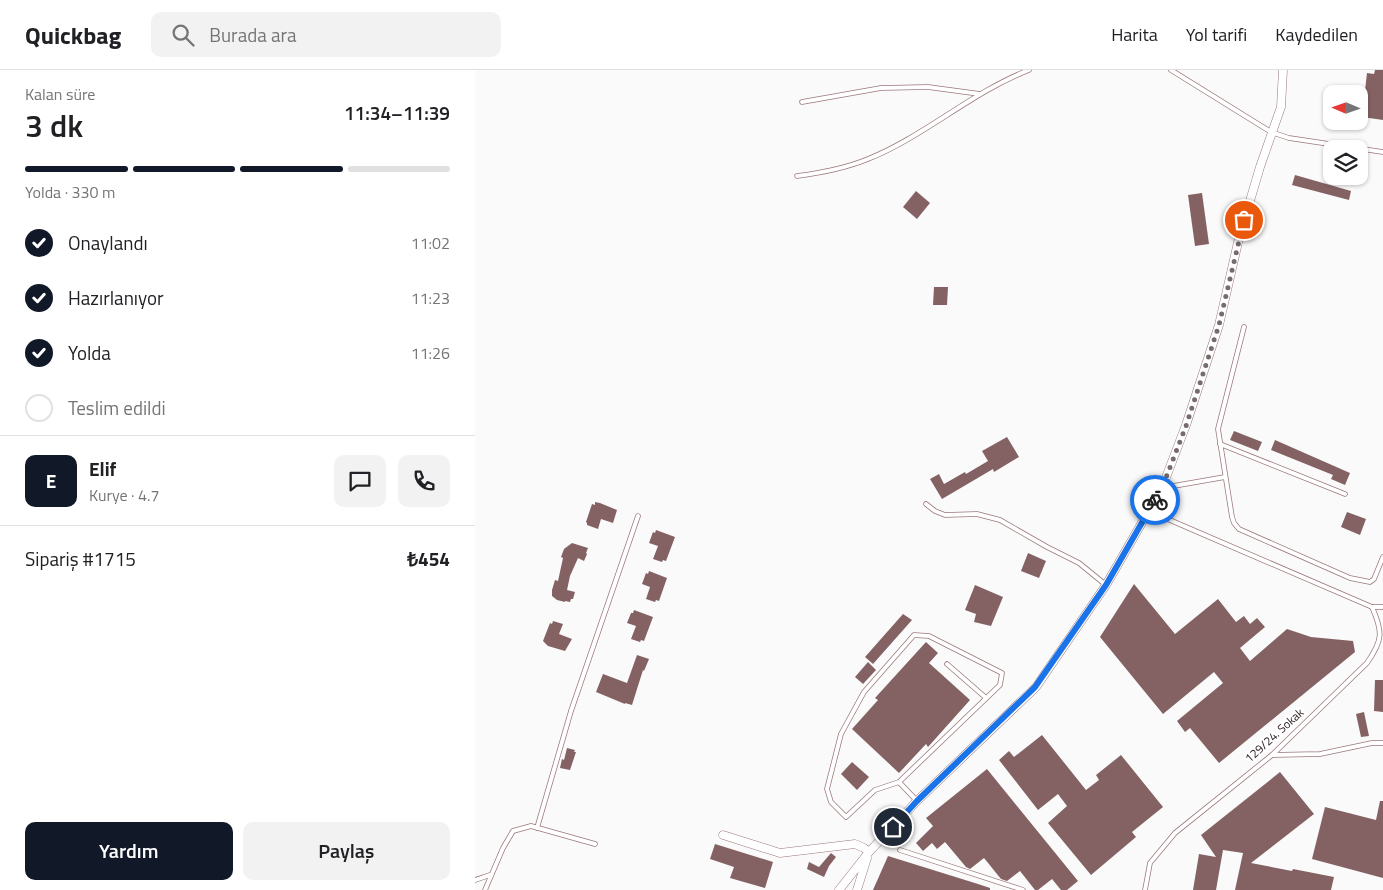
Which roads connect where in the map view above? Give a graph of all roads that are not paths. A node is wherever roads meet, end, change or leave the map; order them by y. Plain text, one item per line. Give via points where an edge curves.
1 (1028, 70) edge
2 (1171, 70) edge
3 (1283, 70) edge
4 (981, 94) junction
5 (802, 102) dead end
6 (1271, 132) junction
7 (1383, 152) edge
8 (797, 176) dead end
9 (1245, 327) dead end
10 (1220, 444) junction
11 (1225, 477) junction
12 (1162, 488) junction
13 (1345, 494) dead end
14 (926, 504) dead end
15 (1149, 511) junction
16 (639, 516) dead end
17 (1383, 557) edge
18 (1106, 585) junction
19 (1372, 607) junction
20 (1383, 607) edge
21 (947, 664) dead end
22 (986, 698) junction
23 (1383, 743) edge
24 (1272, 755) junction
25 (899, 782) junction
26 (917, 801) junction
27 (537, 828) junction
28 (723, 835) dead end
29 (595, 844) dead end
30 (900, 850) dead end
31 (869, 853) junction
32 (491, 875) junction
33 (475, 880) edge
34 (485, 890) edge
35 (839, 890) edge
36 (857, 890) edge
37 (1023, 890) edge
38 (1145, 890) edge

1 - 4 lane
2 - 6 lane
3 - 6 street via 1281,107
4 - 5 lane via 928,87 881,88
4 - 8 lane via 897,145 867,159 820,173
6 - 7 lane via 1289,138
6 - 12 street via 1239,238 1219,325
9 - 10 lane via 1219,422
10 - 11 lane
10 - 13 lane
11 - 12 lane
11 - 17 lane via 1232,517 1239,528 1363,581 1374,579
12 - 15 street
14 - 18 lane via 940,514 977,514 1000,520 1079,563
15 - 18 street
15 - 19 lane
16 - 27 lane via 571,711
18 - 26 street via 1035,687
19 - 20 lane
19 - 24 lane, 129/24. Sokak via 1379,623 1377,649 1367,663
21 - 22 lane
22 - 25 lane
22 - 25 lane via 1000,685 1002,673 929,636 914,635 864,692 841,734 827,789 831,802 846,817 875,790
23 - 24 lane via 1320,754
24 - 38 lane, 129/24. Sokak via 1175,833 1150,863
25 - 26 lane
26 - 31 street
27 - 29 lane
27 - 32 lane via 531,826 513,831
28 - 31 street via 780,853 855,844
30 - 37 lane
31 - 35 street
31 - 36 street
32 - 33 lane
32 - 34 lane

